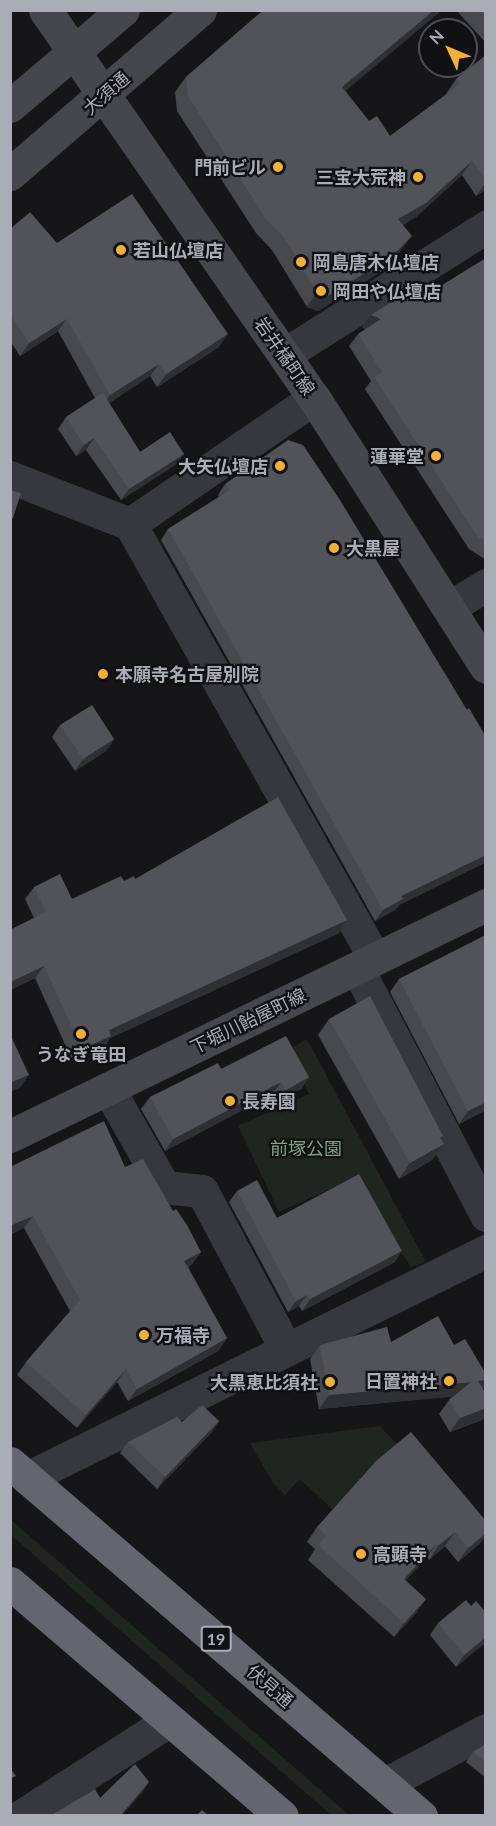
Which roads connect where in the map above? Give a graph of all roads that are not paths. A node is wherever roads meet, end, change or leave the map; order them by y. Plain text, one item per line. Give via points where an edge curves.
1 (45, 10) edge
2 (123, 10) edge
3 (200, 10) edge
4 (73, 53) junction
5 (103, 95) junction
6 (10, 106) edge
7 (10, 174) edge
8 (486, 227) edge
9 (285, 354) junction
10 (314, 398) junction
11 (10, 477) edge
12 (130, 524) junction
13 (486, 585) edge
14 (450, 607) junction
15 (486, 667) edge
16 (486, 905) edge
17 (366, 964) junction
18 (109, 1090) junction
19 (10, 1136) edge
20 (486, 1215) edge
21 (486, 1251) edge
22 (286, 1349) junction
23 (19, 1470) edge
24 (10, 1582) edge
25 (170, 1720) junction
26 (486, 1730) edge
27 (385, 1784) junction
28 (21, 1815) edge
29 (282, 1815) edge
30 (421, 1815) edge

1 - 4 street, 岩井橘町線
2 - 4 street
3 - 5 street, 大須通
4 - 5 street, 岩井橘町線
4 - 6 street
5 - 7 street, 大須通
5 - 9 street, 岩井橘町線
8 - 9 street
9 - 10 street, 岩井橘町線
10 - 12 street
10 - 14 street, 岩井橘町線
11 - 12 street
12 - 17 street
13 - 14 street
14 - 15 street, 岩井橘町線
16 - 17 street, 下堀川飴屋町線
17 - 18 street, 下堀川飴屋町線
17 - 20 street
18 - 19 street, 下堀川飴屋町線
18 - 22 street via 164,1186 202,1191
21 - 22 street
22 - 23 street
23 - 27 highway, 伏見通 / 19
24 - 25 highway
25 - 28 street
25 - 29 highway
26 - 27 street
27 - 30 highway, 伏見通 / 19

